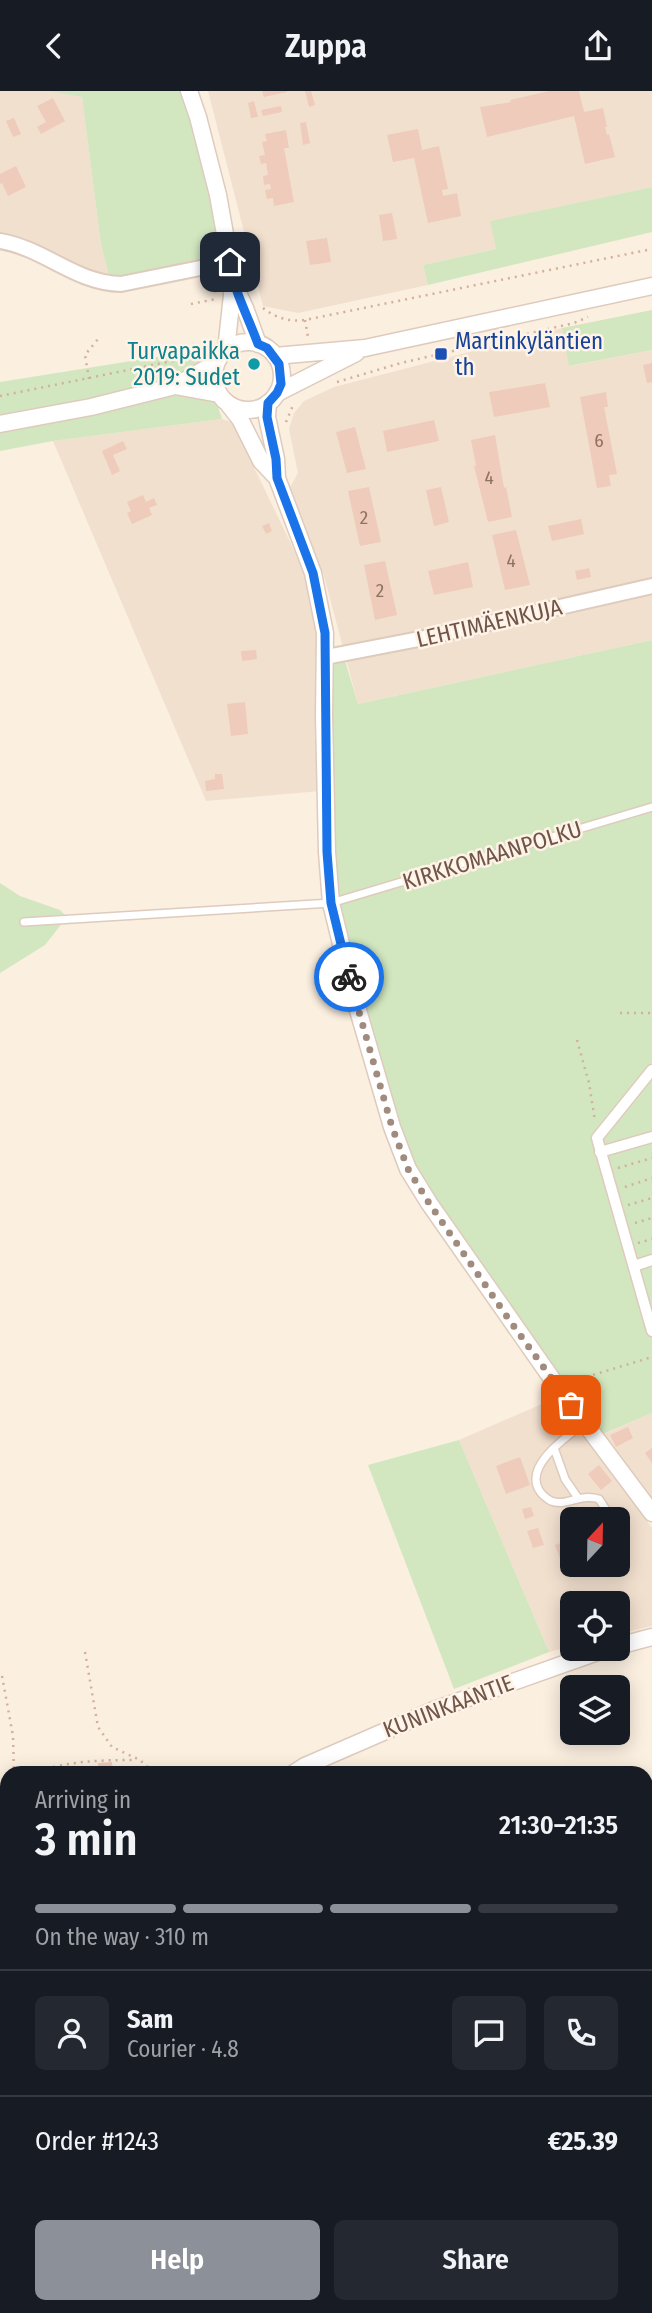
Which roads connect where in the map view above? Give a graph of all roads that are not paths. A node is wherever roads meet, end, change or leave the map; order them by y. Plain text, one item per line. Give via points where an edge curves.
1 (189, 91) edge
2 (0, 241) edge
3 (230, 262) junction
4 (232, 280) junction
5 (652, 286) edge
6 (258, 344) junction
7 (365, 348) junction
8 (275, 356) junction
9 (221, 357) junction
10 (175, 386) junction
11 (273, 398) junction
12 (224, 399) junction
13 (0, 424) edge
14 (277, 478) junction
15 (652, 586) edge
16 (326, 657) junction
17 (652, 807) edge
18 (331, 903) junction
19 (23, 922) dead end
20 (652, 1070) edge
21 (652, 1137) edge
22 (600, 1152) junction
23 (652, 1260) edge
24 (634, 1266) junction
25 (652, 1331) edge
26 (585, 1423) junction
27 (554, 1448) junction
28 (578, 1498) junction
29 (604, 1507) edge
30 (652, 1513) edge
31 (652, 1637) edge
32 (630, 1643) edge
33 (572, 1661) edge
34 (305, 1766) edge

1 - 3 street via 218,195
2 - 3 street via 33,250 104,283 121,284
3 - 4 street
4 - 6 street
4 - 9 street
5 - 7 street
6 - 8 street
6 - 9 street via 235,345
7 - 8 street
7 - 11 street
8 - 11 street via 281,374
9 - 10 street
9 - 12 street via 215,384
10 - 12 street
10 - 13 street
11 - 12 street via 249,410
11 - 14 street via 267,417
12 - 14 street via 261,461
14 - 16 street via 313,573
15 - 16 street, LEHTIMÄENKUJA
16 - 18 street
17 - 18 lane, KIRKKOMAANPOLKU
18 - 19 lane, KIRKKOMAANPOLKU
18 - 26 street via 392,1127 408,1169
20 - 22 street via 597,1139
21 - 22 street
22 - 24 street
23 - 24 street
24 - 25 street
26 - 27 lane
26 - 30 street
27 - 28 lane
27 - 28 lane via 536,1474 539,1491 551,1501
28 - 29 lane via 599,1499
31 - 32 street
33 - 34 street, KUNINKAANTIE via 434,1710

